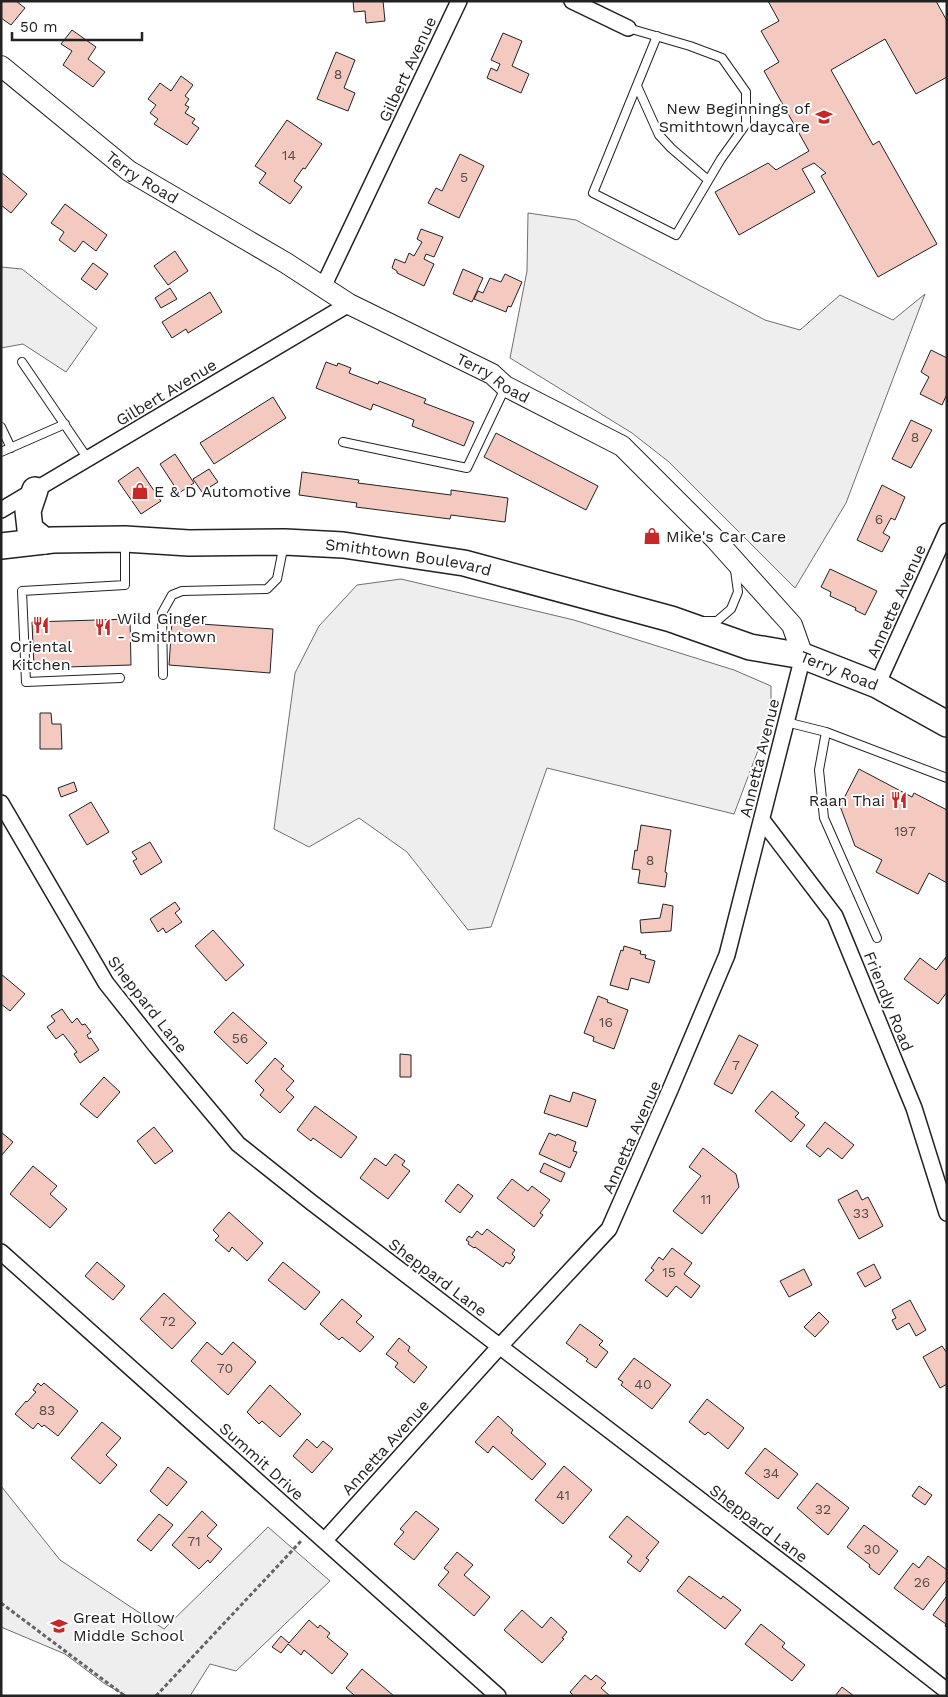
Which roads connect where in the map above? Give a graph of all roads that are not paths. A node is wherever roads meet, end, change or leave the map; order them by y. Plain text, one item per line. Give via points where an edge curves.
1 (459, 1) edge
2 (572, 1) edge
3 (628, 28) joint
4 (657, 36) junction
5 (1, 66) edge
6 (637, 86) junction
7 (708, 180) junction
8 (323, 287) junction
9 (349, 304) junction
10 (22, 362) dead end
11 (506, 386) junction
12 (65, 424) junction
13 (1, 427) edge
14 (343, 442) dead end
15 (11, 448) junction
16 (1, 452) edge
17 (88, 459) junction
18 (35, 490) junction
19 (1, 510) edge
20 (947, 531) edge
21 (125, 539) junction
22 (715, 539) junction
23 (46, 541) junction
24 (285, 542) junction
25 (1, 546) edge
26 (671, 619) junction
27 (802, 656) junction
28 (164, 675) dead end
29 (120, 678) dead end
30 (877, 686) junction
31 (786, 722) junction
32 (947, 724) edge
33 (826, 732) junction
34 (947, 778) edge
35 (1, 803) edge
36 (762, 820) junction
37 (877, 938) dead end
38 (947, 1213) edge
39 (1, 1252) edge
40 (500, 1346) junction
41 (325, 1540) junction
42 (947, 1691) edge
43 (498, 1696) edge

1 - 8 street, Gilbert Avenue
2 - 3 street
3 - 4 lane
4 - 6 lane
4 - 7 lane via 722,58 746,92 746,124
5 - 8 street, Terry Road via 129,171
6 - 7 lane via 659,135
6 - 7 lane via 593,193 676,235
8 - 9 street, Terry Road
9 - 11 street, Terry Road via 492,374
9 - 17 street, Gilbert Avenue
10 - 12 lane
11 - 14 lane via 467,468
11 - 22 street, Terry Road via 622,446
12 - 15 lane
12 - 17 lane
13 - 15 lane
15 - 16 lane
17 - 18 street, Gilbert Avenue
18 - 19 street, Gilbert Avenue
18 - 23 main road via 28,511 30,529
20 - 30 street, Annette Avenue
21 - 23 main road, Smithtown Boulevard
21 - 24 main road, Smithtown Boulevard via 189,543
21 - 29 lane via 125,586 22,590 26,682
22 - 26 lane via 736,572 738,592 731,609 717,621
22 - 27 street, Terry Road via 792,625
23 - 25 main road, Smithtown Boulevard
24 - 26 main road, Smithtown Boulevard via 343,545 464,563
24 - 28 lane via 277,579 267,589 182,591 172,595 162,613
26 - 27 main road, Smithtown Boulevard via 750,647
27 - 30 main road, Terry Road
27 - 31 street, Annetta Avenue
30 - 32 main road, Terry Road
31 - 33 lane
31 - 36 street, Annetta Avenue
33 - 34 lane
33 - 37 lane via 819,770 824,818
35 - 40 street, Sheppard Lane via 106,983 238,1144
36 - 38 street, Friendly Road via 835,916 914,1108
36 - 40 street, Annetta Avenue via 727,955 609,1229
39 - 41 street, Summit Drive
40 - 41 street, Annetta Avenue
40 - 42 street, Sheppard Lane
41 - 43 street, Summit Drive

